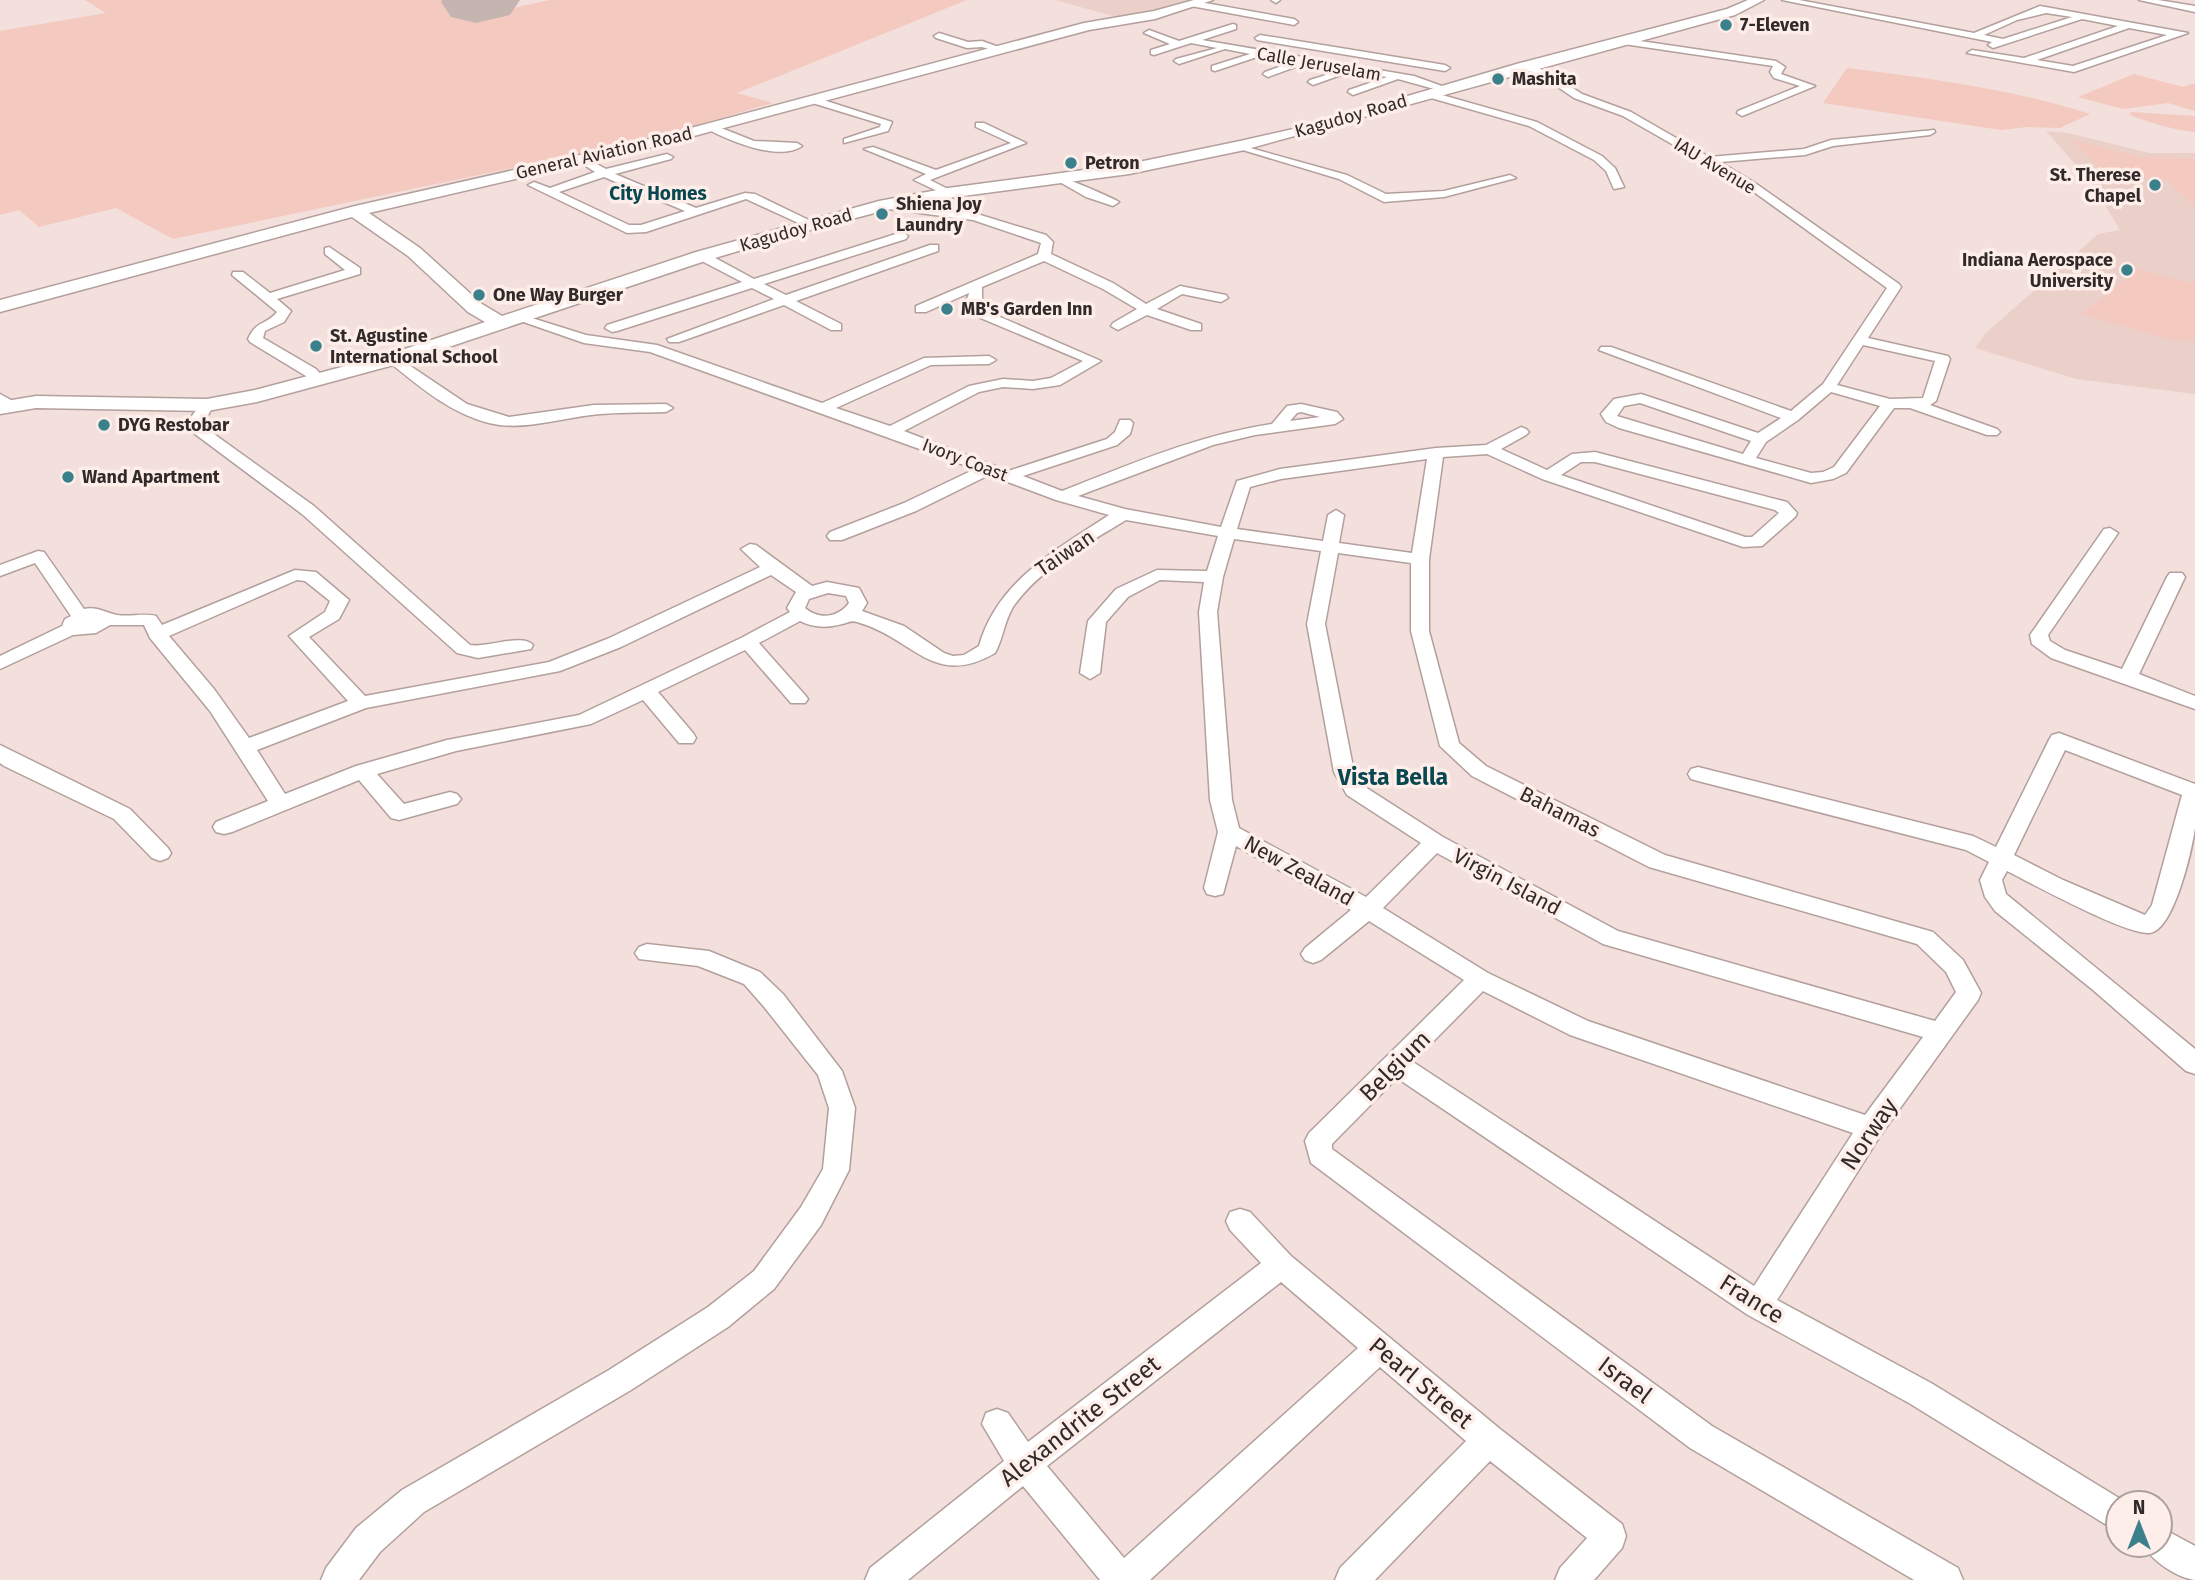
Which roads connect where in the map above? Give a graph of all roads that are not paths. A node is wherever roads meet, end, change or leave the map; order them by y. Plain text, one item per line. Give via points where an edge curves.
1 (1758, 0) edge
2 (1786, 0) edge
3 (2143, 0) edge
4 (1200, 2) edge
5 (2195, 9) edge
6 (1242, 13) junction
7 (2084, 17) junction
8 (1294, 22) dead end
9 (2129, 25) junction
10 (1233, 27) dead end
11 (1149, 33) dead end
12 (1273, 33) dead end
13 (1302, 33) dead end
14 (1978, 35) junction
15 (939, 36) dead end
16 (1259, 38) junction
17 (1192, 41) junction
18 (1620, 41) junction
19 (2004, 42) junction
20 (1181, 45) junction
21 (1227, 48) junction
22 (999, 49) junction
23 (1339, 51) junction
24 (1154, 52) dead end
25 (1261, 54) junction
26 (1179, 61) dead end
27 (1305, 61) junction
28 (2024, 61) junction
29 (1525, 66) junction
30 (1215, 68) dead end
31 (1353, 69) junction
32 (1268, 74) dead end
33 (1397, 77) junction
34 (1414, 79) junction
35 (1313, 82) dead end
36 (1445, 89) junction
37 (1353, 92) dead end
38 (1427, 94) junction
39 (813, 100) junction
40 (1742, 113) dead end
41 (980, 125) dead end
42 (711, 127) junction
43 (1930, 132) dead end
44 (848, 141) dead end
45 (797, 146) dead end
46 (1240, 146) junction
47 (869, 149) dead end
48 (667, 157) dead end
49 (582, 159) junction
50 (1708, 160) junction
51 (604, 173) junction
52 (936, 174) junction
53 (1062, 178) junction
54 (1510, 178) dead end
55 (534, 186) dead end
56 (1618, 187) dead end
57 (549, 192) junction
58 (948, 193) junction
59 (1113, 202) dead end
60 (885, 205) junction
61 (355, 211) junction
62 (694, 211) junction
63 (811, 224) junction
64 (902, 236) dead end
65 (934, 248) dead end
66 (329, 251) dead end
67 (702, 256) junction
68 (1044, 256) junction
69 (238, 275) dead end
70 (753, 284) junction
71 (976, 286) junction
72 (268, 298) junction
73 (1221, 298) dead end
74 (782, 301) junction
75 (0, 306) edge
76 (921, 309) dead end
77 (1147, 310) junction
78 (510, 321) junction
79 (1118, 326) dead end
80 (836, 327) dead end
81 (1196, 327) dead end
82 (612, 328) dead end
83 (674, 339) dead end
84 (1860, 340) junction
85 (1606, 350) dead end
86 (394, 359) junction
87 (989, 360) dead end
88 (319, 380) junction
89 (1828, 387) junction
90 (4, 404) edge
91 (1890, 404) junction
92 (206, 405) junction
93 (1915, 405) junction
94 (666, 408) dead end
95 (823, 408) junction
96 (1793, 417) junction
97 (1125, 423) dead end
98 (1276, 429) dead end
99 (891, 432) junction
100 (1521, 432) dead end
101 (1992, 432) dead end
102 (1760, 439) junction
103 (1489, 449) junction
104 (1436, 453) junction
105 (1747, 460) junction
106 (988, 469) junction
107 (1008, 476) junction
108 (1548, 476) junction
109 (1062, 498) junction
110 (1123, 514) junction
111 (1336, 515) dead end
112 (1228, 533) junction
113 (2110, 533) dead end
114 (836, 536) dead end
115 (1330, 546) junction
116 (750, 549) dead end
117 (1420, 559) junction
118 (772, 568) junction
119 (0, 571) edge
120 (2176, 577) dead end
121 (1214, 578) junction
122 (808, 592) junction
123 (851, 613) junction
124 (799, 614) junction
125 (75, 623) junction
126 (157, 634) junction
127 (748, 642) junction
128 (524, 645) dead end
129 (0, 663) edge
130 (1090, 673) dead end
131 (2128, 677) junction
132 (646, 691) junction
133 (798, 699) dead end
134 (2195, 703) edge
135 (361, 704) junction
136 (686, 738) dead end
137 (246, 747) junction
138 (0, 752) edge
139 (363, 771) junction
140 (1698, 774) dead end
141 (2194, 792) edge
142 (450, 799) dead end
143 (280, 803) junction
144 (224, 827) dead end
145 (1229, 832) junction
146 (1434, 842) junction
147 (160, 853) dead end
148 (2001, 858) junction
149 (1215, 888) dead end
150 (1368, 909) junction
151 (647, 953) dead end
152 (1313, 954) dead end
153 (1955, 966) joint
154 (1480, 979) junction
155 (1941, 1032) junction
156 (1396, 1064) junction
157 (2195, 1064) edge
158 (1871, 1128) junction
159 (1320, 1155) joint
160 (1240, 1221) dead end
161 (1281, 1265) junction
162 (1758, 1305) junction
163 (1380, 1348) junction
164 (997, 1424) dead end
165 (1489, 1440) junction
166 (1025, 1464) junction
167 (2104, 1508) edge
168 (2174, 1551) edge
169 (2195, 1564) edge
170 (897, 1575) edge
171 (338, 1580) edge
172 (1123, 1580) edge
173 (1352, 1580) edge
174 (1572, 1580) edge
175 (1946, 1580) edge

1 - 18 street, Kagudoy Road via 1731,12
2 - 14 street
3 - 5 street
4 - 6 street
4 - 22 street, General Aviation Road
6 - 8 street
6 - 13 street via 1235,21
7 - 9 street
7 - 14 street via 2044,10
7 - 19 street
9 - 28 street
9 - 28 street via 2180,34 2074,69
10 - 17 street
11 - 20 street
12 - 16 street
14 - 19 street
15 - 22 street
16 - 21 street
16 - 23 street
17 - 20 street
17 - 21 street, Calle Jeruselam
18 - 29 street, Kagudoy Road
18 - 40 street via 1776,64 1780,67 1777,76 1810,86
19 - 28 street via 1972,53
20 - 24 street
21 - 25 street, Calle Jeruselam
21 - 26 street
22 - 39 street, General Aviation Road
23 - 27 street
23 - 34 street via 1450,67
25 - 27 street, Calle Jeruselam
25 - 30 street
27 - 31 street, Calle Jeruselam
27 - 32 street
29 - 36 street, Kagudoy Road
29 - 50 street, IAU Avenue via 1578,96 1627,114
31 - 33 street, Calle Jeruselam
31 - 35 street
33 - 34 street, Calle Jeruselam
33 - 37 street
34 - 36 street, Calle Jeruselam
36 - 38 street, Kagudoy Road
38 - 46 street, Kagudoy Road
38 - 56 street via 1533,124 1598,158 1611,170
39 - 42 street, General Aviation Road
39 - 44 street via 887,122 884,129
41 - 52 street via 1021,143
42 - 45 street via 746,145
42 - 49 street, General Aviation Road
43 - 50 street via 1831,144 1805,152
46 - 53 street, Kagudoy Road
46 - 54 street via 1343,177 1384,198 1444,194
47 - 52 street
48 - 51 street
49 - 51 street
49 - 61 street, General Aviation Road
50 - 84 street, IAU Avenue via 1751,185 1894,287
51 - 57 street
51 - 62 street
52 - 58 street via 920,181
53 - 58 street, Kagudoy Road
53 - 59 street
55 - 57 street
57 - 62 street via 627,229 642,229
58 - 60 street, Kagudoy Road
60 - 63 street, Kagudoy Road
60 - 68 street via 974,218 1042,238 1047,242
61 - 75 street, General Aviation Road
61 - 78 street via 414,252 461,297
62 - 63 street via 751,196
63 - 67 street, Kagudoy Road
64 - 70 street
65 - 74 street
66 - 72 street via 355,271
67 - 70 street
67 - 78 street, Kagudoy Road
68 - 71 street
68 - 77 street
69 - 72 street
70 - 74 street
70 - 82 street
71 - 76 street
71 - 99 street via 969,308 1094,361 1055,382 1003,383 974,390
72 - 88 street via 284,312 259,329 255,339
73 - 77 street via 1180,290
74 - 80 street
74 - 83 street
77 - 79 street
77 - 81 street
78 - 86 street, Kagudoy Road
78 - 95 street, Ivory Coast via 652,348
84 - 89 street
84 - 93 street via 1943,359 1929,401
85 - 96 street
86 - 88 street, Kagudoy Road
86 - 94 street via 435,391 493,421 610,408
87 - 95 street via 929,361
88 - 92 street, Kagudoy Road
89 - 91 street
89 - 96 street
90 - 92 street, Kagudoy Road
91 - 93 street
91 - 105 street via 1840,470 1827,476 1811,478
92 - 128 street via 197,419 200,431 307,510 464,649 481,652
93 - 101 street
95 - 99 street, Ivory Coast
96 - 102 street
97 - 107 street via 1122,434 1112,442
98 - 109 street via 1198,445
99 - 106 street, Ivory Coast
100 - 103 street
102 - 105 street
102 - 105 street via 1641,398 1619,402 1609,414 1624,425
103 - 104 street
103 - 108 street
104 - 112 street, New Zealand via 1280,474 1243,484
104 - 117 street, Bahamas
106 - 107 street, Ivory Coast
106 - 114 street
107 - 109 street, Ivory Coast
108 - 108 street via 1743,542 1756,542 1789,513 1781,506 1595,457 1578,457
109 - 110 street, Ivory Coast
110 - 112 street, Ivory Coast
110 - 123 street, Taiwan via 1028,577 994,622 988,649 969,660 952,663 897,630
111 - 115 street, Virgin Island
112 - 115 street, Ivory Coast
112 - 121 street, New Zealand
113 - 131 street via 2039,635 2041,644 2058,654
115 - 117 street, Ivory Coast
115 - 146 street, Virgin Island via 1316,624 1344,772 1354,790
116 - 118 street
117 - 153 street, Bahamas via 1420,631 1450,746 1479,771 1657,861 1925,938
118 - 122 street
118 - 135 street via 553,667
119 - 125 street via 38,556
120 - 131 street
121 - 130 street via 1157,575 1122,593 1097,621
121 - 145 street, New Zealand via 1208,612 1221,800
122 - 123 street via 827,586 846,589 857,597
122 - 124 street via 797,602
123 - 124 street via 823,622
124 - 127 street
125 - 126 street via 99,613 106,620 150,620
125 - 129 street
126 - 135 street via 295,575 310,576 340,600 333,615 298,636
126 - 137 street
127 - 132 street
127 - 133 street
131 - 134 street
132 - 136 street
132 - 139 street via 584,720 454,745
135 - 137 street
137 - 143 street
138 - 147 street via 122,814
139 - 142 street via 399,813
139 - 143 street
140 - 148 street via 1949,837
141 - 148 street via 2059,740
141 - 148 street via 2163,905 2150,924 2136,923
143 - 144 street
145 - 149 street
145 - 150 street, New Zealand
146 - 150 street
146 - 155 street, Virgin Island via 1611,938
148 - 157 street via 1991,880 2003,905
150 - 152 street
150 - 154 street, New Zealand
151 - 171 street via 701,957 752,978 774,1001 829,1072 842,1108 836,1170 811,1216 764,1280 718,1317 620,1380 413,1501 368,1540
153 - 155 street, Norway via 1969,993
154 - 156 street, Belgium
154 - 158 street, New Zealand via 1579,1028
155 - 158 street, Norway
156 - 159 street, Belgium via 1318,1141
156 - 162 street, France
158 - 162 street, Norway
159 - 175 street, Israel via 1701,1437
160 - 161 street, Pearl Street
161 - 163 street, Pearl Street
161 - 166 street, Alexandrite Street
162 - 167 street, France via 1920,1393
163 - 165 street, Pearl Street
163 - 172 street
164 - 166 street
165 - 173 street
165 - 174 street, Pearl Street via 1610,1536
166 - 170 street, Alexandrite Street
166 - 172 street
168 - 169 street

